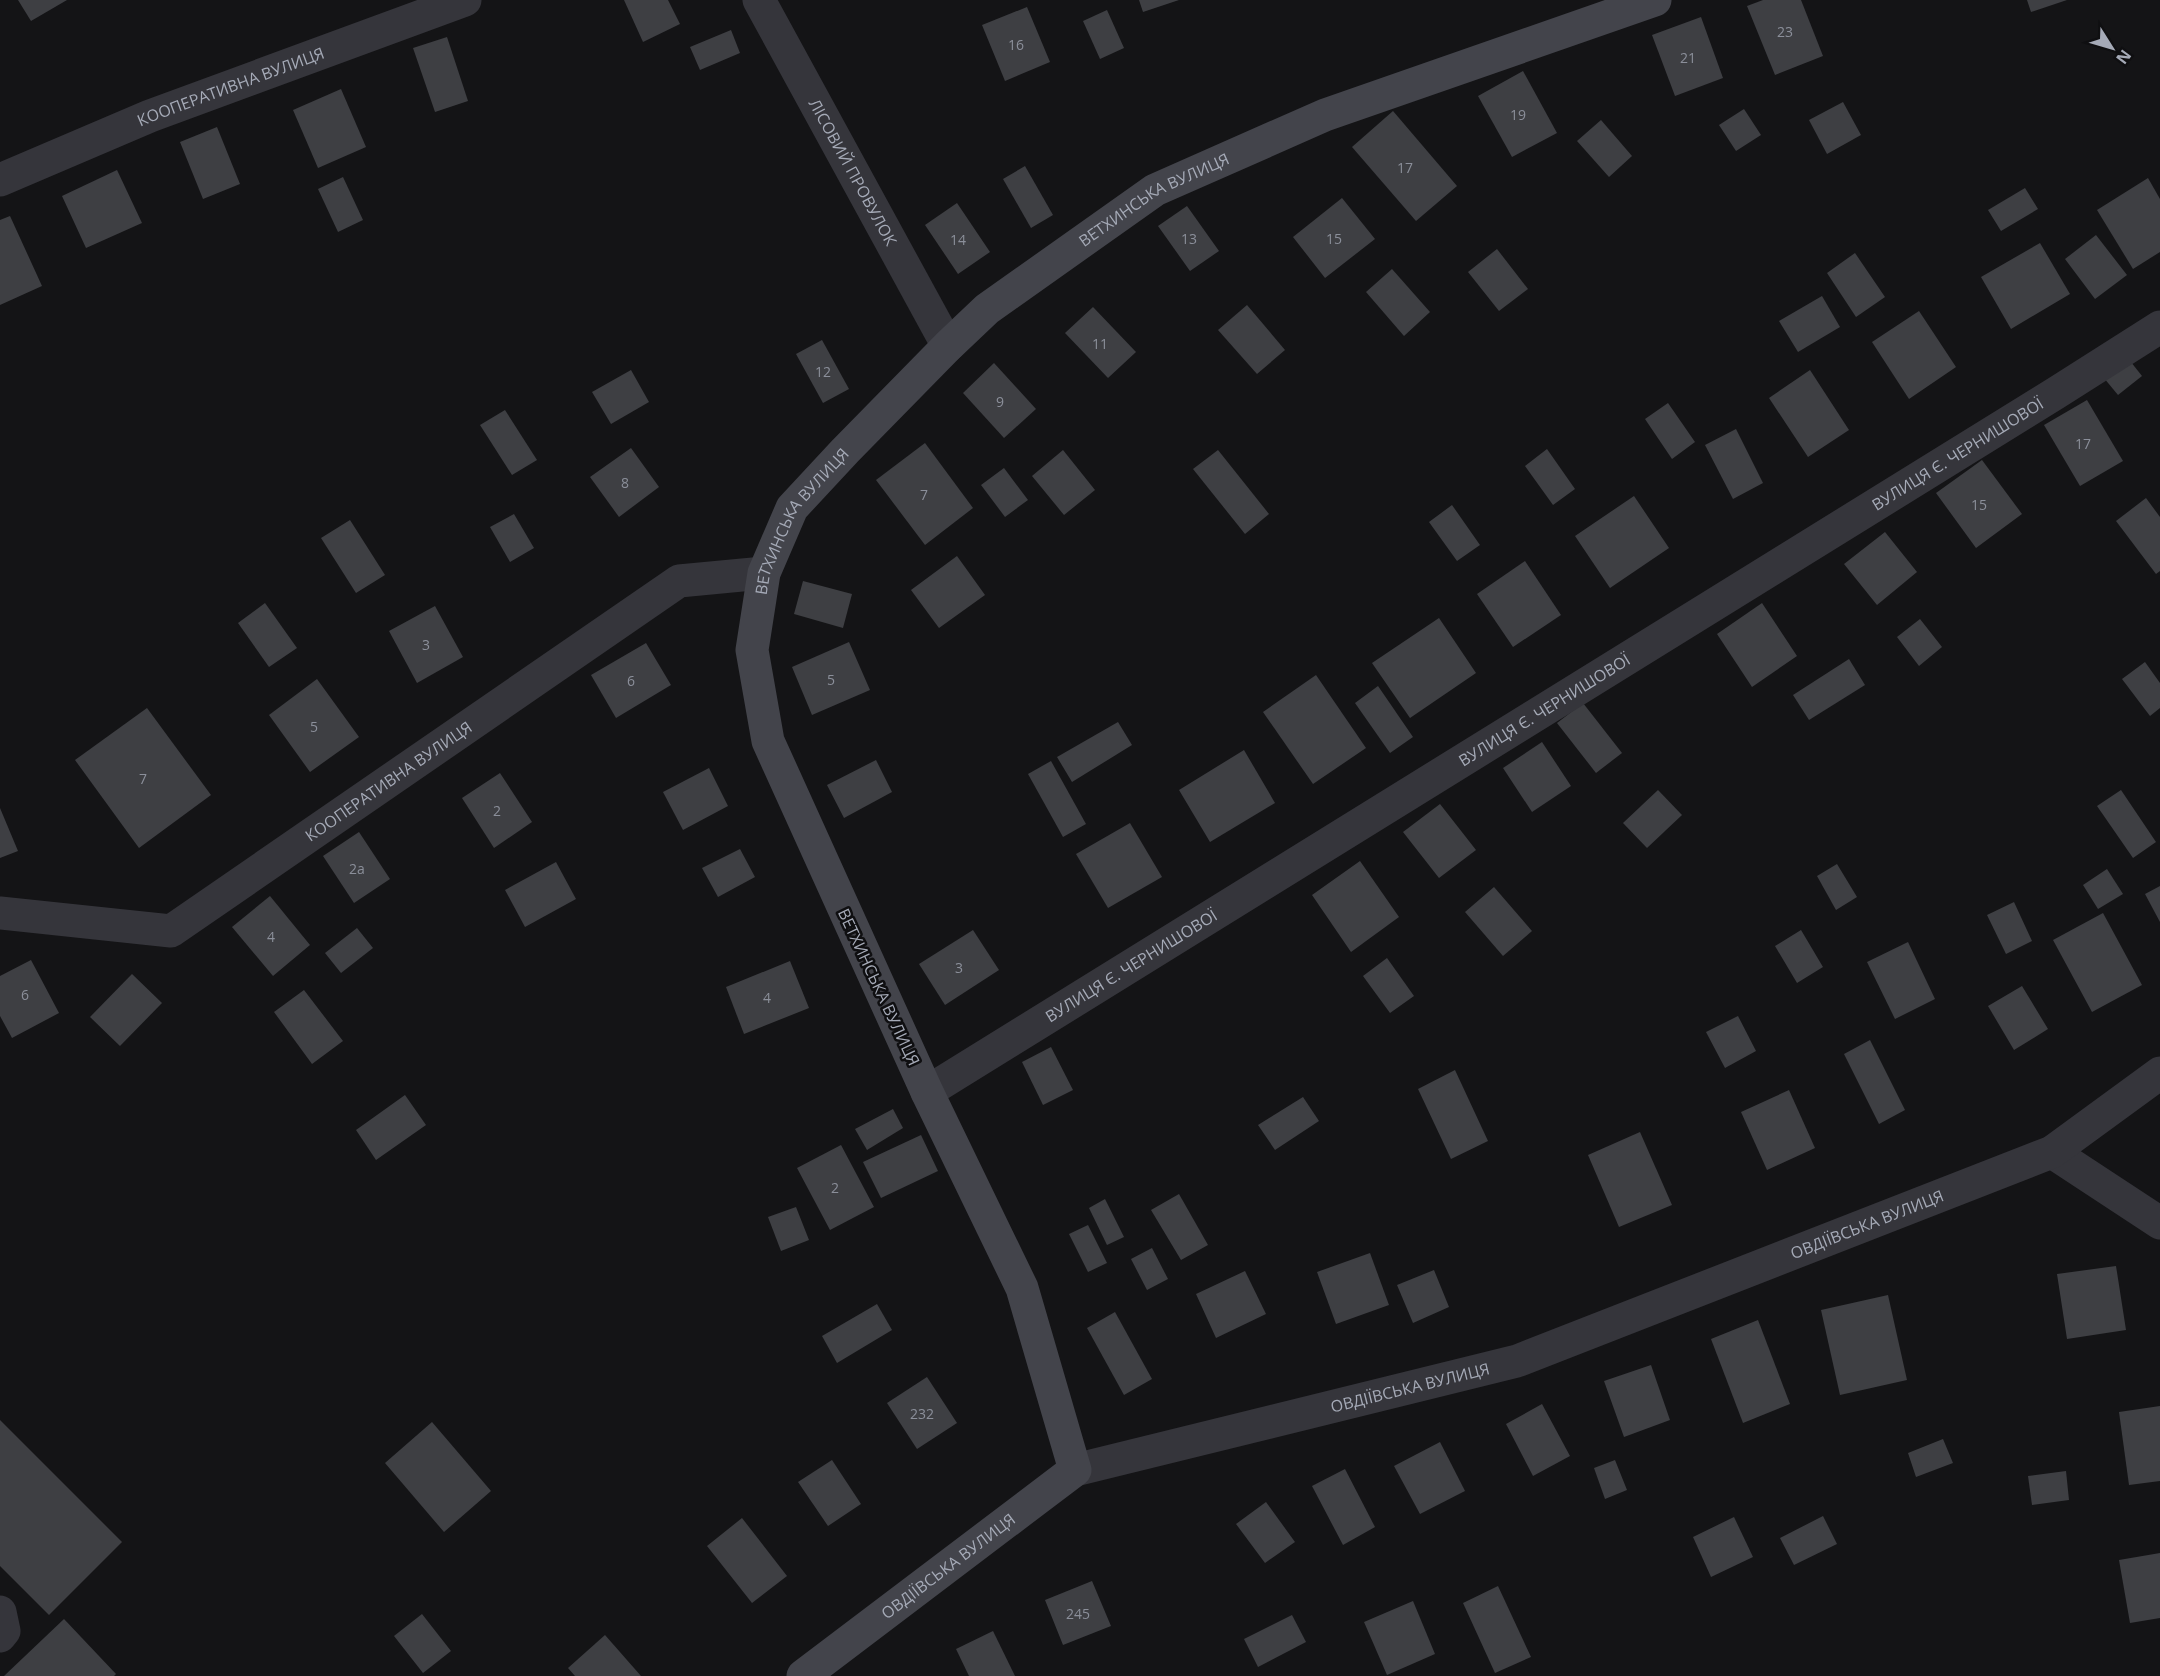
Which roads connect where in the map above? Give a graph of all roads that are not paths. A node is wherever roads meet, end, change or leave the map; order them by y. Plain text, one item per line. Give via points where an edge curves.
1 (465, 0) edge
2 (759, 0) edge
3 (1655, 0) edge
4 (0, 180) edge
5 (2160, 327) edge
6 (948, 346) junction
7 (764, 573) junction
8 (0, 913) edge
9 (2160, 1072) edge
10 (927, 1092) junction
11 (2052, 1152) junction
12 (2160, 1223) edge
13 (1075, 1470) junction
14 (0, 1612) edge
15 (0, 1636) edge
16 (803, 1676) edge

1 - 4 street, КООПЕРАТИВНА ВУЛИЦЯ via 150,116
2 - 6 street, ЛІСОВИЙ ПРОВУЛОК
3 - 6 main road, ВЕТХИНСЬКА ВУЛИЦЯ via 1325,115 1155,190 987,309
5 - 10 street, ВУЛИЦЯ Є. ЧЕРНИШОВОЇ
6 - 7 main road, ВЕТХИНСЬКА ВУЛИЦЯ via 792,508
7 - 8 street, КООПЕРАТИВНА ВУЛИЦЯ via 679,581 171,931
7 - 10 main road, ВЕТХИНСЬКА ВУЛИЦЯ via 752,650 768,741
9 - 11 street, ОВДІЇВСЬКА ВУЛИЦЯ
10 - 13 main road, ВЕТХИНСЬКА ВУЛИЦЯ via 1022,1288
11 - 12 street
11 - 13 street, ОВДІЇВСЬКА ВУЛИЦЯ via 1517,1361
13 - 16 main road, ОВДІЇВСЬКА ВУЛИЦЯ
14 - 15 street via 4,1631

